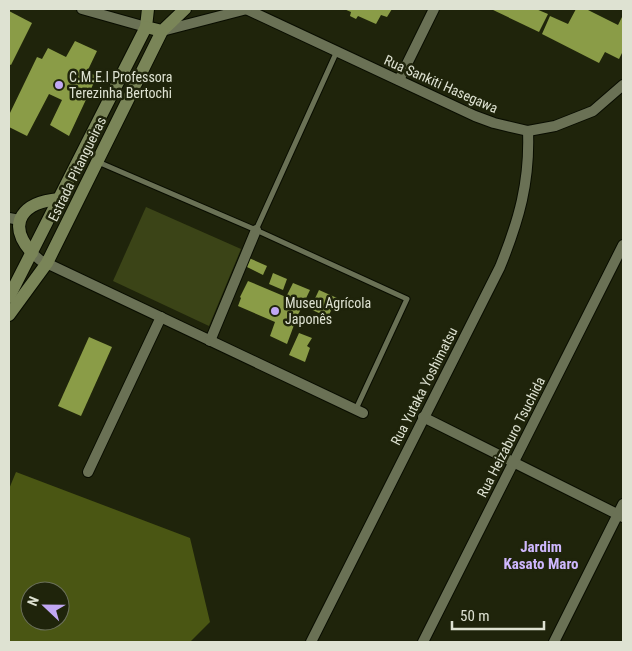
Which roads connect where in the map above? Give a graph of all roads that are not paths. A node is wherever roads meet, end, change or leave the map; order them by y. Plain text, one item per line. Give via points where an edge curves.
1 (82, 9) edge
2 (148, 9) edge
3 (185, 9) edge
4 (247, 9) edge
5 (434, 9) edge
6 (100, 11) edge
7 (146, 27) junction
8 (162, 31) junction
9 (337, 51) junction
10 (399, 80) junction
11 (623, 85) edge
12 (528, 131) junction
13 (97, 162) junction
14 (60, 199) junction
15 (14, 219) edge
16 (256, 230) junction
17 (623, 245) edge
18 (32, 253) junction
19 (47, 263) junction
20 (9, 298) edge
21 (9, 315) edge
22 (161, 316) junction
23 (210, 340) junction
24 (360, 411) joint
25 (424, 417) junction
26 (514, 462) junction
27 (88, 472) dead end
28 (623, 504) edge
29 (621, 516) edge
30 (310, 642) edge
31 (423, 642) edge
32 (554, 642) edge

1 - 6 street
2 - 7 street
3 - 8 street, Estrada Pitangueiras
4 - 8 street, Rua Sankiti Hasegawa
4 - 9 street, Rua Sankiti Hasegawa
5 - 10 street
6 - 7 street
7 - 8 street
7 - 14 street, Estrada Pitangueiras
8 - 13 street, Estrada Pitangueiras
9 - 10 street, Rua Sankiti Hasegawa
9 - 16 lane
10 - 12 street, Rua Sankiti Hasegawa via 494,123
11 - 12 street, Rua Sankiti Hasegawa via 593,111 555,126
12 - 25 street, Rua Yutaka Yoshimatsu via 527,179 512,238
13 - 16 lane
13 - 19 street, Estrada Pitangueiras
14 - 15 street via 38,202
14 - 18 street, Estrada Pitangueiras
15 - 18 street via 21,239
16 - 23 street
16 - 24 lane via 407,299
17 - 26 street, Rua Heizaburo Tsuchida
18 - 19 street
18 - 20 street, Estrada Pitangueiras
19 - 21 street, Estrada Pitangueiras
19 - 22 street
22 - 23 street
22 - 27 street
23 - 24 street
25 - 26 street
25 - 30 street, Rua Yutaka Yoshimatsu
26 - 29 street
26 - 31 street, Rua Heizaburo Tsuchida
28 - 29 street
29 - 32 street

